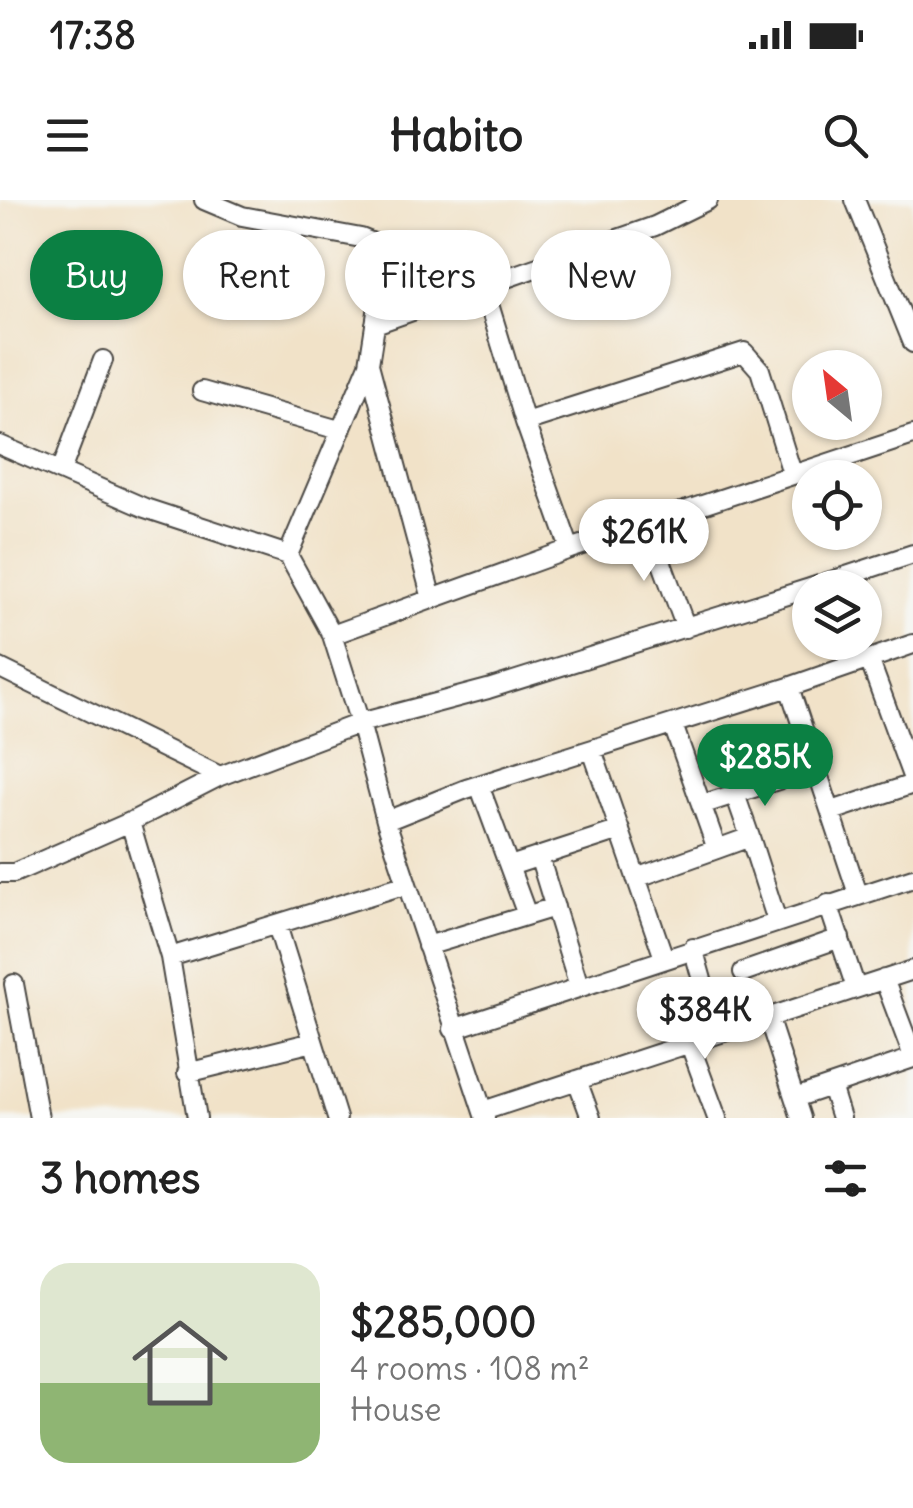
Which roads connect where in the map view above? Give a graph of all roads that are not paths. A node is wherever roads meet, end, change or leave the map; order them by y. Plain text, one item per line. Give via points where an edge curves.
1 (204, 200) edge
2 (708, 200) edge
3 (855, 200) edge
4 (345, 235) edge
5 (511, 278) edge
6 (376, 320) edge
7 (387, 320) edge
8 (494, 320) edge
9 (375, 324) junction
10 (913, 343) edge
11 (103, 360) dead end
12 (369, 364) junction
13 (202, 392) dead end
14 (526, 422) junction
15 (339, 430) junction
16 (913, 435) edge
17 (0, 445) edge
18 (833, 460) edge
19 (61, 471) junction
20 (792, 473) joint
21 (648, 523) junction
22 (570, 548) junction
23 (913, 554) edge
24 (288, 555) junction
25 (865, 570) edge
26 (792, 594) edge
27 (432, 598) junction
28 (686, 628) junction
29 (332, 635) junction
30 (913, 644) edge
31 (882, 655) edge
32 (866, 660) edge
33 (869, 660) edge
34 (0, 668) edge
35 (789, 688) junction
36 (360, 722) junction
37 (673, 725) junction
38 (906, 736) edge
39 (592, 750) junction
40 (815, 768) junction
41 (220, 776) junction
42 (913, 782) edge
43 (479, 785) junction
44 (735, 794) junction
45 (701, 805) junction
46 (832, 812) junction
47 (386, 821) junction
48 (130, 822) junction
49 (620, 830) junction
50 (750, 837) junction
51 (717, 848) junction
52 (539, 856) junction
53 (510, 866) junction
54 (0, 873) edge
55 (636, 878) junction
56 (913, 878) edge
57 (407, 884) junction
58 (858, 894) junction
59 (828, 904) junction
60 (554, 907) junction
61 (527, 915) junction
62 (777, 920) junction
63 (277, 925) junction
64 (840, 938) junction
65 (427, 946) junction
66 (692, 948) junction
67 (170, 957) junction
68 (664, 958) junction
69 (913, 970) edge
70 (743, 972) dead end
71 (884, 979) junction
72 (14, 984) dead end
73 (580, 986) junction
74 (856, 988) junction
75 (768, 1016) junction
76 (453, 1029) junction
77 (717, 1033) junction
78 (313, 1042) junction
79 (689, 1042) junction
80 (913, 1057) edge
81 (187, 1072) junction
82 (577, 1080) junction
83 (831, 1086) junction
84 (795, 1098) junction
85 (484, 1115) edge
86 (39, 1118) edge
87 (197, 1118) edge
88 (337, 1118) edge
89 (590, 1118) edge
90 (716, 1118) edge
91 (801, 1118) edge
92 (841, 1118) edge

1 - 4 street via 242,216
2 - 5 street
3 - 10 street
6 - 9 street
7 - 9 street
8 - 14 street
9 - 12 street
11 - 19 street
12 - 15 street
12 - 27 street
13 - 15 street
14 - 20 street via 744,352 760,370
14 - 22 street
15 - 24 street
16 - 18 street
17 - 19 street
19 - 24 street via 146,508
20 - 21 street
21 - 22 street
21 - 28 street
22 - 27 street
23 - 25 street
24 - 29 street
26 - 28 street
27 - 29 street
28 - 36 street
29 - 36 street
30 - 31 street
32 - 35 street
33 - 38 street
34 - 41 street
35 - 37 street
35 - 40 street
36 - 41 street
36 - 47 street
37 - 39 street
37 - 45 street
38 - 42 street
39 - 43 street
39 - 49 street
40 - 44 street
40 - 46 street
41 - 48 street
42 - 46 street
43 - 47 street
43 - 53 street
44 - 45 street
44 - 50 street
45 - 51 street
46 - 58 street
47 - 57 street
48 - 54 street via 14,873
48 - 67 street
49 - 52 street
49 - 55 street
50 - 51 street
50 - 62 street
51 - 55 street
52 - 53 street
52 - 60 street
53 - 61 street
55 - 68 street
56 - 58 street
57 - 63 street
57 - 65 street
58 - 59 street
59 - 62 street
59 - 64 street
60 - 61 street
60 - 73 street
61 - 65 street
62 - 66 street
63 - 67 street
63 - 78 street
64 - 70 street
64 - 74 street
65 - 76 street
66 - 68 street
66 - 77 street
67 - 81 street
68 - 73 street
69 - 71 street
71 - 74 street
71 - 80 street
72 - 86 street
73 - 76 street
74 - 75 street
75 - 77 street
75 - 84 street
76 - 85 street
77 - 79 street
78 - 81 street
78 - 88 street
79 - 82 street
79 - 90 street
80 - 83 street
81 - 87 street
82 - 85 street
82 - 89 street
83 - 84 street
83 - 92 street
84 - 91 street

